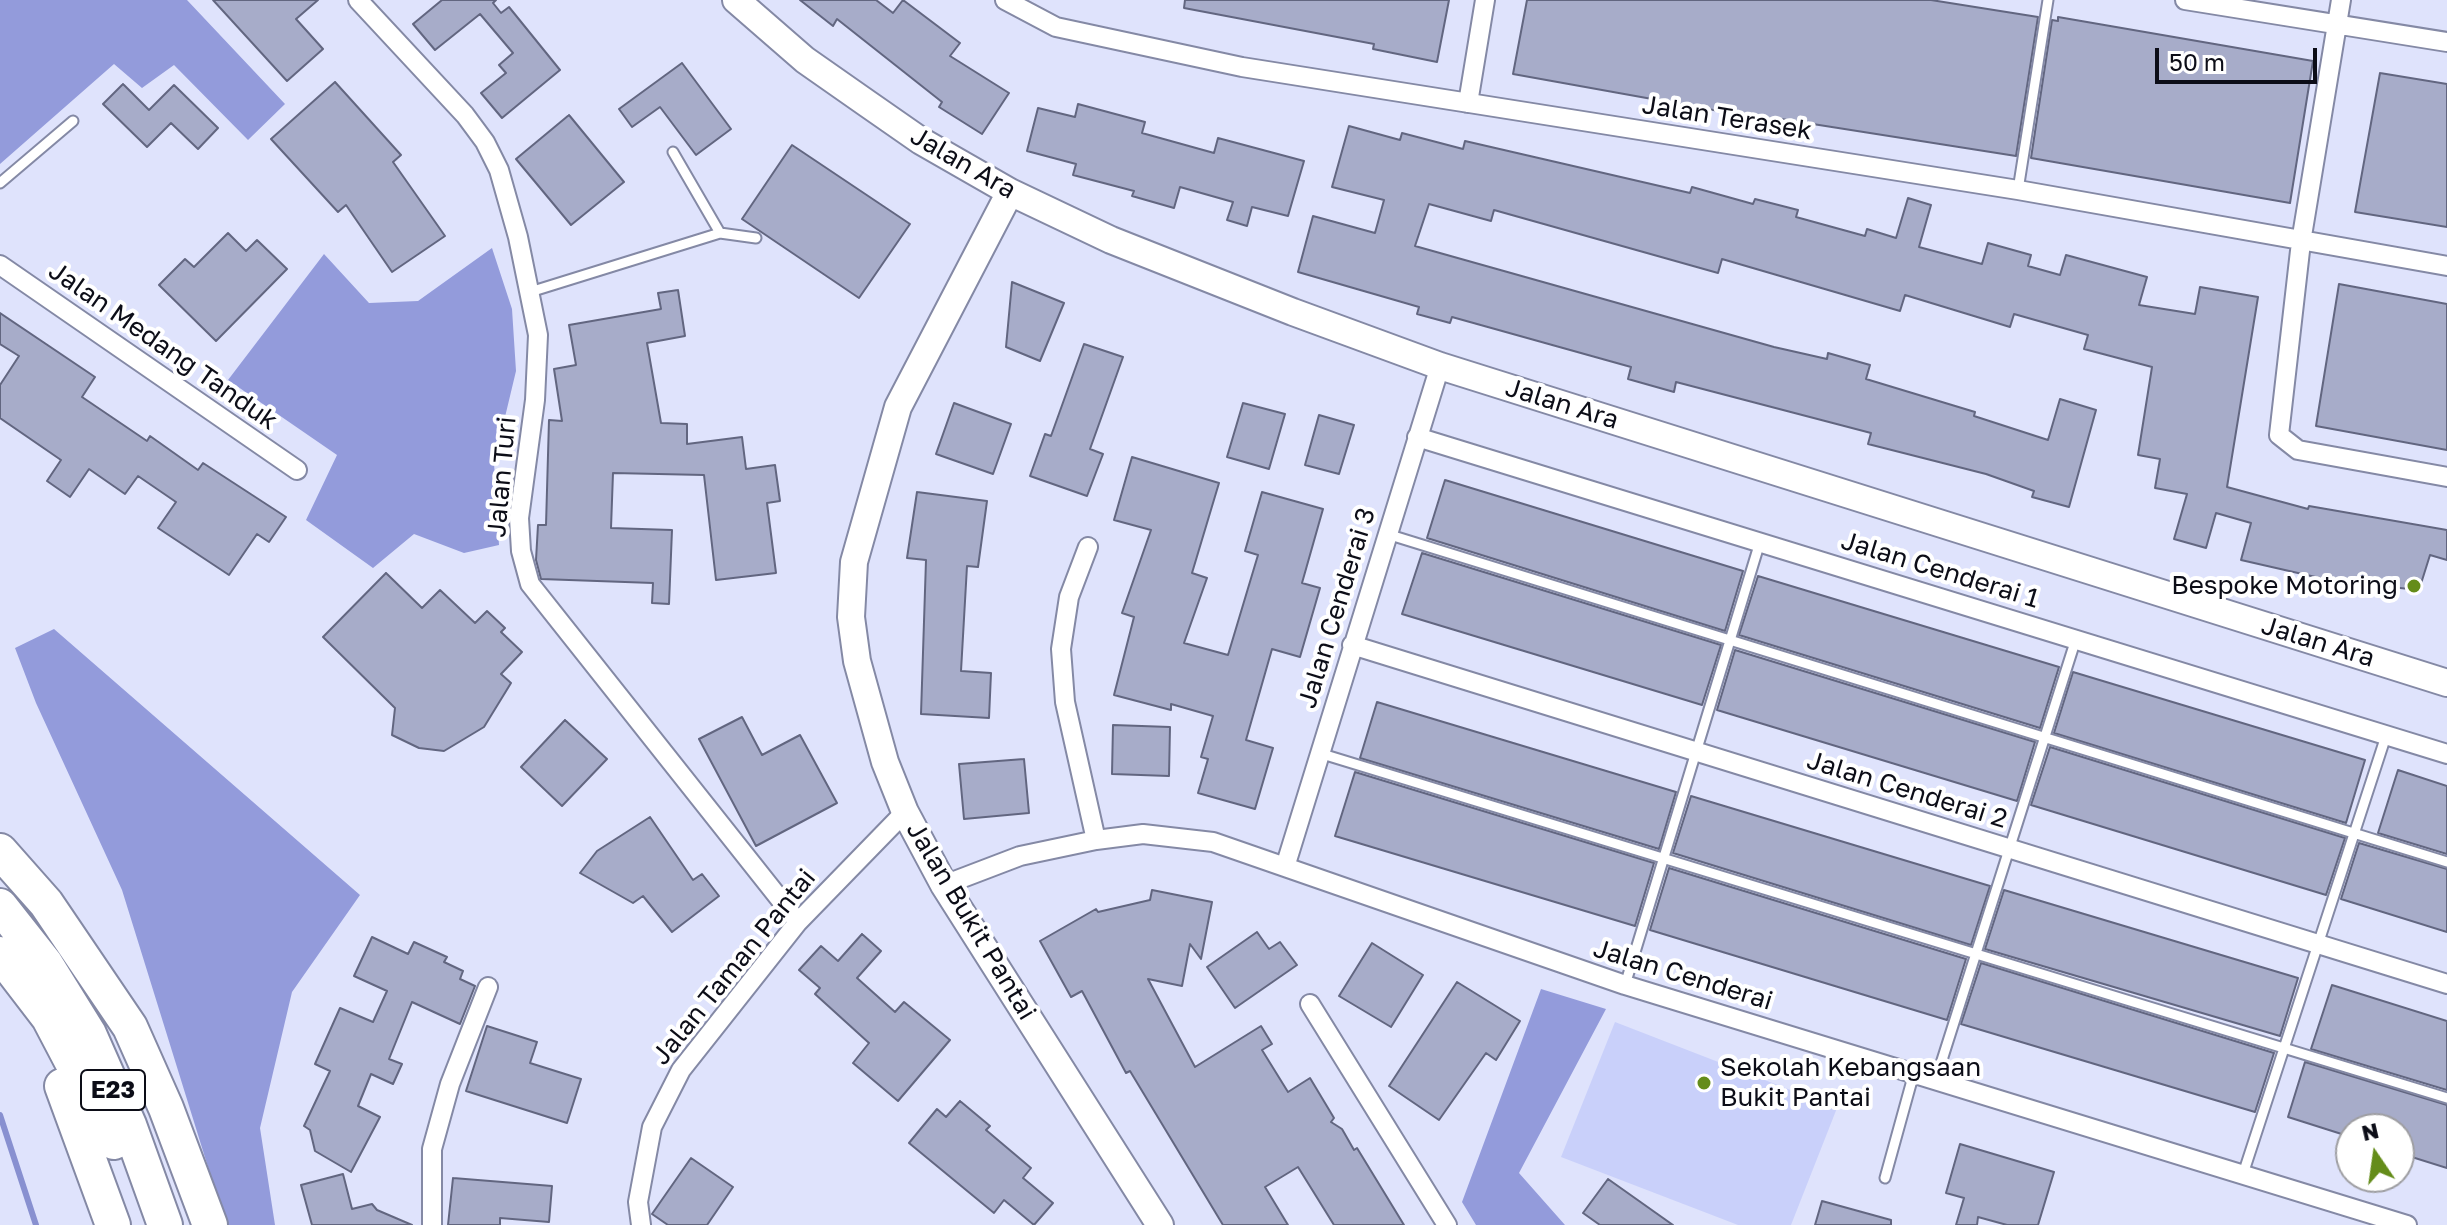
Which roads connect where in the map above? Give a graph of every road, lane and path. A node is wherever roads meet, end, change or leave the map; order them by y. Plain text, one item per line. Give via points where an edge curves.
1 (358, 0) edge
2 (736, 0) edge
3 (1005, 0) edge
4 (1485, 0) edge
5 (2048, 0) edge
6 (2185, 0) edge
7 (2341, 0) edge
8 (2337, 24) junction
9 (2447, 42) edge
10 (1468, 103) junction
11 (73, 121) dead end
12 (673, 152) dead end
13 (0, 183) edge
14 (2018, 190) junction
15 (1010, 192) junction
16 (720, 233) junction
17 (756, 238) dead end
18 (2301, 242) junction
19 (0, 265) edge
20 (2447, 266) edge
21 (530, 292) junction
22 (1440, 366) junction
23 (1417, 437) junction
24 (297, 470) dead end
25 (2447, 477) edge
26 (1387, 534) junction
27 (1760, 542) junction
28 (1088, 547) dead end
29 (2076, 639) junction
30 (1731, 640) junction
31 (1352, 645) junction
32 (2447, 683) edge
33 (2386, 736) junction
34 (2045, 737) junction
35 (1697, 752) junction
36 (1319, 753) junction
37 (2447, 754) edge
38 (905, 812) junction
39 (2354, 833) junction
40 (1096, 840) junction
41 (2009, 848) junction
42 (0, 851) edge
43 (1664, 859) junction
44 (2447, 862) edge
45 (1285, 867) junction
46 (944, 885) junction
47 (0, 906) edge
48 (798, 922) junction
49 (2318, 944) junction
50 (0, 954) edge
51 (1976, 954) junction
52 (0, 965) edge
53 (2447, 984) edge
54 (1625, 985) junction
55 (488, 987) dead end
56 (1310, 1004) dead end
57 (2284, 1048) junction
58 (1915, 1073) junction
59 (1936, 1079) junction
60 (2447, 1098) edge
61 (2243, 1174) junction
62 (1885, 1178) dead end
63 (113, 1225) edge
64 (143, 1225) edge
65 (165, 1225) edge
66 (210, 1225) edge
67 (432, 1225) edge
68 (641, 1225) edge
69 (1160, 1225) edge
70 (1447, 1225) edge
71 (2407, 1225) edge

1 - 21 street, Jalan Turi via 485,142 499,170
2 - 15 street, Jalan Ara via 805,60 921,141
3 - 10 street, Jalan Terasek via 1056,27 1120,43
4 - 10 street
5 - 14 lane
6 - 8 street
7 - 8 street
8 - 9 street
8 - 18 street
10 - 14 street, Jalan Terasek
11 - 13 lane
12 - 16 lane
14 - 18 street, Jalan Terasek
15 - 22 street, Jalan Ara via 1111,240
15 - 38 street, Jalan Bukit Pantai via 898,407 854,562 851,617 857,661 868,710
16 - 17 lane
16 - 21 lane
18 - 20 street, Jalan Terasek
18 - 25 street via 2279,435 2298,450
19 - 24 street, Jalan Medang Tanduk
21 - 48 street, Jalan Turi via 538,335 535,400 519,518 530,584
22 - 23 street, Jalan Cenderai 3
22 - 32 street, Jalan Ara
23 - 26 street, Jalan Cenderai 3
23 - 27 street, Jalan Cenderai 1
26 - 30 lane
26 - 31 street, Jalan Cenderai 3
27 - 29 street, Jalan Cenderai 1
27 - 30 lane
28 - 40 street via 1069,597 1061,649 1067,715
29 - 33 street, Jalan Cenderai 1
29 - 34 lane
30 - 34 lane
30 - 35 lane
31 - 35 street, Jalan Cenderai 2
31 - 36 street, Jalan Cenderai 3
33 - 37 street, Jalan Cenderai 1
33 - 39 lane
34 - 39 lane
34 - 41 lane
35 - 41 street, Jalan Cenderai 2
35 - 43 lane
36 - 43 lane
36 - 45 street, Jalan Cenderai 3
38 - 46 street, Jalan Bukit Pantai
38 - 48 street, Jalan Taman Pantai
39 - 44 lane
39 - 49 lane
40 - 45 street, Jalan Cenderai via 1143,834 1184,837
40 - 46 street, Jalan Cenderai via 1020,856
41 - 49 street, Jalan Cenderai 2
41 - 51 lane
42 - 66 highway, E23 via 46,903 130,1027
43 - 51 lane
43 - 54 lane
45 - 54 street, Jalan Cenderai
46 - 69 street, Jalan Bukit Pantai
47 - 65 highway, E23 via 45,963 89,1034
48 - 68 street, Jalan Taman Pantai via 669,1089 652,1127 642,1170
49 - 53 street, Jalan Cenderai 2
49 - 57 lane
50 - 64 highway, E23 via 49,1018 121,1155
51 - 57 lane
51 - 59 lane
52 - 63 highway, E23 via 41,1034
54 - 58 street, Jalan Cenderai
55 - 67 street via 450,1084 432,1149
56 - 70 street
57 - 60 lane
57 - 61 lane
58 - 59 street, Jalan Cenderai
58 - 62 lane
59 - 61 street, Jalan Cenderai
61 - 71 street, Jalan Cenderai

